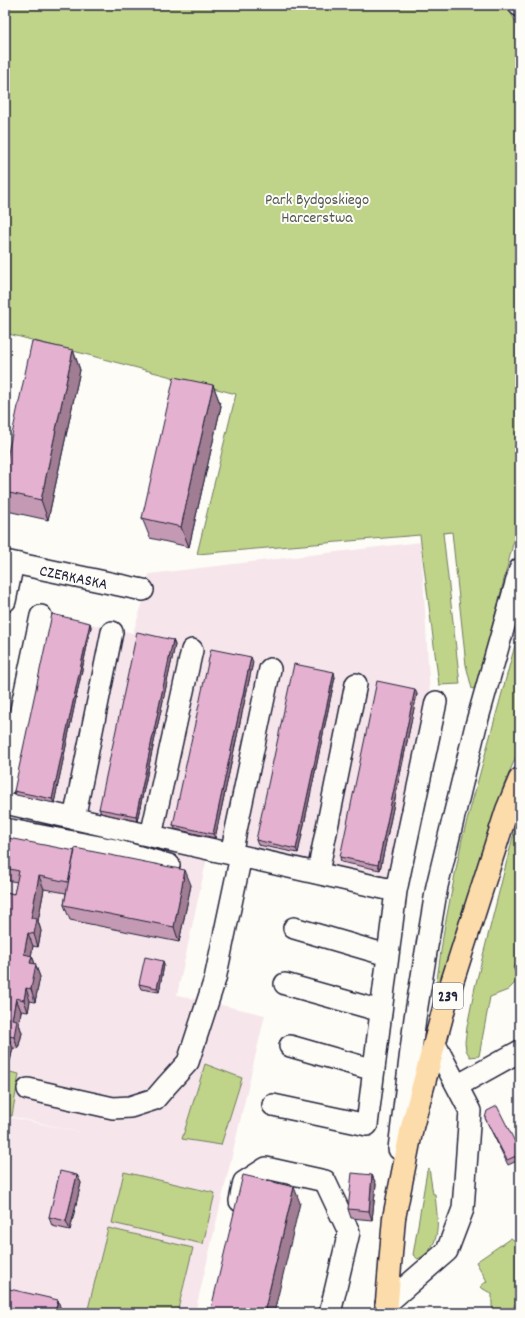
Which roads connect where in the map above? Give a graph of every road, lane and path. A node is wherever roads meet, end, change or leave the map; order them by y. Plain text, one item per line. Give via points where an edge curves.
1 (9, 562) edge
2 (520, 569) edge
3 (143, 590) dead end
4 (5, 602) edge
5 (41, 616) dead end
6 (112, 632) dead end
7 (192, 650) dead end
8 (270, 669) dead end
9 (356, 684) dead end
10 (436, 702) dead end
11 (520, 779) edge
12 (5, 785) edge
13 (5, 803) edge
14 (74, 819) junction
15 (5, 829) edge
16 (151, 836) junction
17 (236, 855) junction
18 (169, 865) edge
19 (318, 872) junction
20 (396, 891) junction
21 (294, 928) dead end
22 (388, 955) junction
23 (286, 984) dead end
24 (381, 1012) junction
25 (435, 1044) junction
26 (290, 1046) dead end
27 (520, 1051) edge
28 (374, 1070) junction
29 (457, 1086) junction
30 (28, 1089) dead end
31 (273, 1105) dead end
32 (394, 1218) junction
33 (235, 1220) edge
34 (386, 1309) edge
35 (330, 1313) edge

1 - 3 street, CZERKASKA
1 - 4 street
2 - 32 street via 476,725 437,886 415,1018 400,1137
5 - 12 street
6 - 14 street
7 - 16 street
8 - 17 street
9 - 19 street
10 - 20 street
11 - 25 main road, 239 via 507,810 446,1001
13 - 14 street
14 - 16 street
15 - 18 street via 115,850
16 - 17 street
17 - 19 street
17 - 30 street via 212,987 188,1062 168,1085 155,1099 130,1107 113,1108
19 - 20 street
20 - 22 street
21 - 22 street
22 - 24 street
23 - 24 street
24 - 28 street
25 - 29 street
25 - 32 main road, 239 via 412,1128
26 - 28 street
27 - 29 street
28 - 31 street via 367,1125
29 - 34 street via 470,1111 463,1209 447,1251
32 - 34 main road, 239
33 - 35 street via 244,1182 266,1168 325,1181 348,1232

